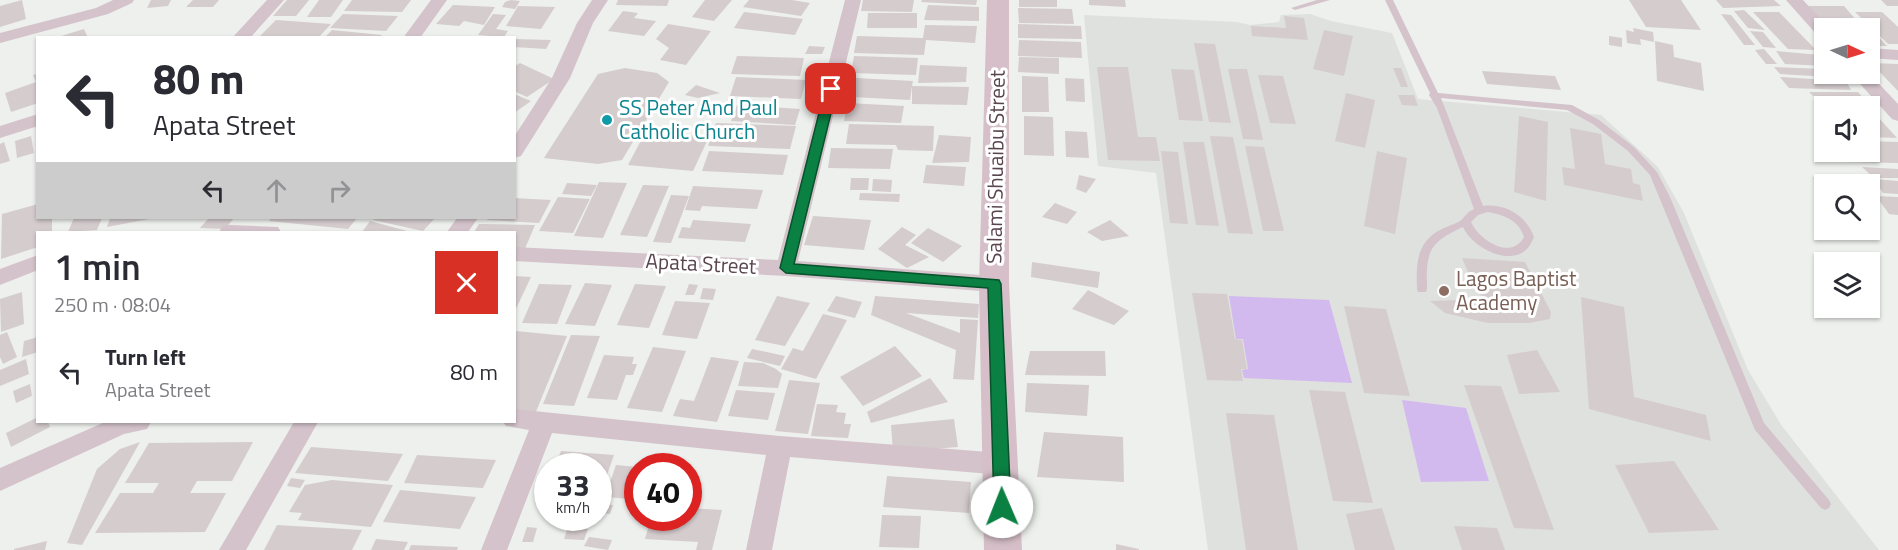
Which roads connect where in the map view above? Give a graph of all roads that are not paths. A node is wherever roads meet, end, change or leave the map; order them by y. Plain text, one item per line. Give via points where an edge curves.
1 (126, 0) edge
2 (276, 0) edge
3 (439, 0) edge
4 (600, 0) edge
5 (853, 0) edge
6 (998, 0) edge
7 (1326, 0) edge
8 (1389, 0) edge
9 (1794, 0) edge
10 (1295, 8) dead end
11 (1814, 22) edge
12 (242, 36) edge
13 (412, 36) edge
14 (0, 38) edge
15 (1880, 54) edge
16 (1898, 55) edge
17 (1869, 84) edge
18 (1433, 95) junction
19 (1898, 115) edge
20 (36, 121) edge
21 (0, 132) edge
22 (516, 149) edge
23 (1479, 210) junction
24 (251, 219) edge
25 (467, 219) edge
26 (1466, 222) junction
27 (241, 231) edge
28 (458, 231) edge
29 (516, 254) edge
30 (36, 263) edge
31 (786, 268) junction
32 (2, 273) edge
33 (994, 284) junction
34 (1422, 289) dead end
35 (516, 419) edge
36 (545, 421) junction
37 (134, 423) edge
38 (305, 423) edge
39 (780, 446) junction
40 (1002, 464) junction
41 (0, 480) edge
42 (1825, 504) dead end
43 (232, 550) edge
44 (494, 550) edge
45 (759, 550) edge
46 (1003, 550) edge

1 - 14 street via 102,11
2 - 12 street
3 - 13 street
4 - 22 street via 585,23 561,78
5 - 31 street
6 - 33 street, Salami Shuaibu Street
7 - 10 lane
8 - 18 lane
9 - 11 street
15 - 16 street
17 - 19 street
18 - 23 lane
18 - 42 lane via 1569,107 1631,149 1654,174 1665,197 1759,426
20 - 21 street
23 - 26 lane
23 - 26 lane via 1498,210 1516,218 1528,231 1528,243 1516,250 1497,250 1471,236
24 - 27 street
25 - 28 street
26 - 34 lane via 1436,235 1421,257
29 - 31 street, Apata Street
30 - 32 street
31 - 33 street, Apata Street
33 - 40 street, Salami Shuaibu Street
35 - 36 street
36 - 39 street
36 - 44 street
37 - 41 street
38 - 43 street
39 - 40 street
39 - 45 street
40 - 46 street, Salami Shuaibu Street

